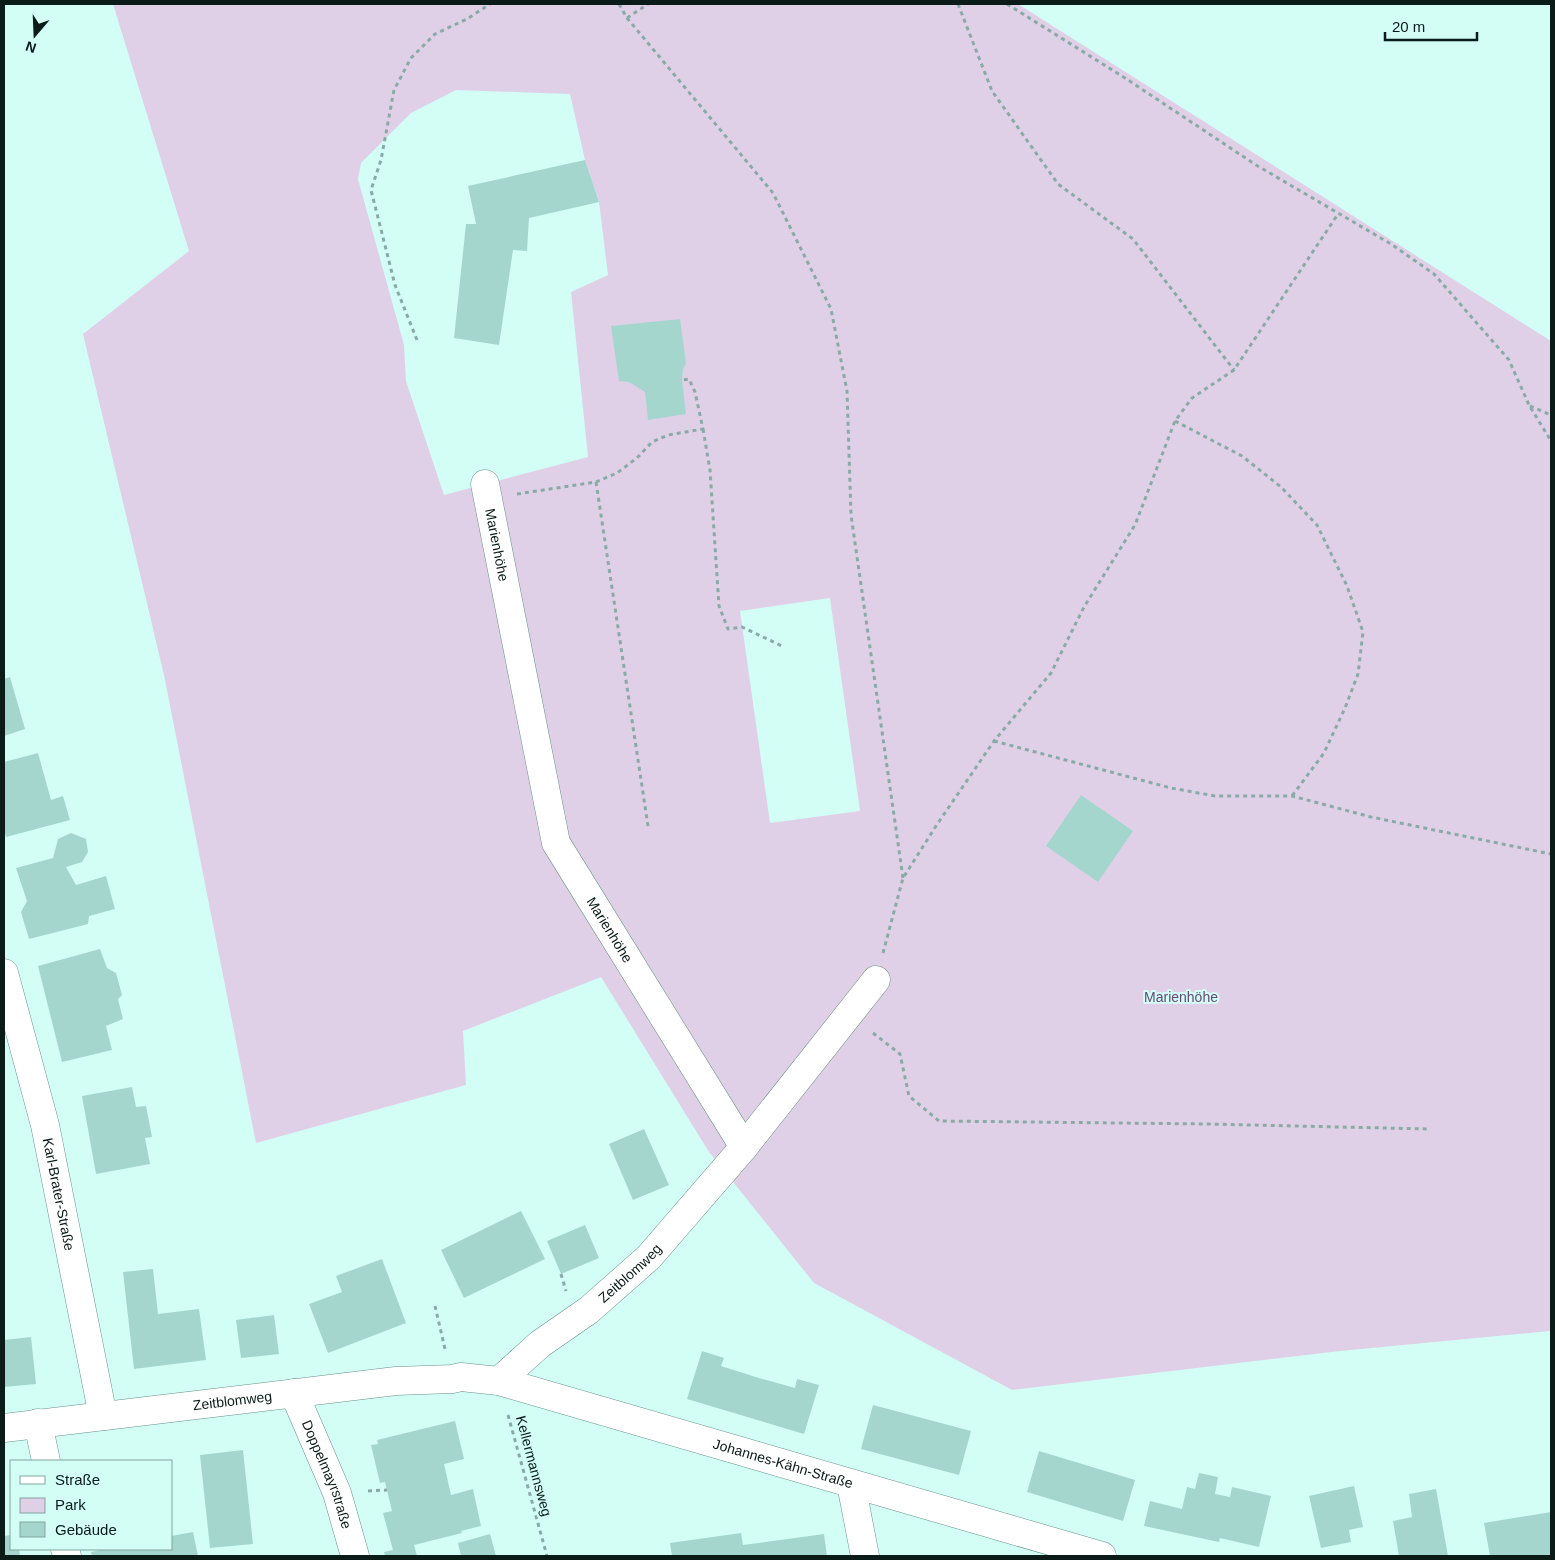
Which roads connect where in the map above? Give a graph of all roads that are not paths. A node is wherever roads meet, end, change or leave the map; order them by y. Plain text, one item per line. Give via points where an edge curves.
1 (486, 491) road end
2 (4, 973) edge
3 (876, 980) road end
4 (744, 1147) junction
5 (457, 1378) joint
6 (499, 1381) junction
7 (294, 1394) junction
8 (103, 1416) junction
9 (38, 1424) junction
10 (4, 1428) edge
11 (46, 1460) edge
12 (852, 1484) junction
13 (355, 1556) edge
14 (865, 1556) edge
15 (1102, 1556) edge

1 - 4 street, Marienhöhe via 556,842
2 - 8 street, Karl-Brater-Straße via 45,1125
3 - 4 street
4 - 6 street, Zeitblomweg via 649,1257 589,1310 540,1344
5 - 6 street, Johannes-Kähn-Straße
5 - 7 street, Zeitblomweg via 396,1381
6 - 12 street, Johannes-Kähn-Straße
7 - 8 street, Zeitblomweg
7 - 13 street, Doppelmayrstraße via 337,1493
8 - 9 street, Zeitblomweg
9 - 10 street, Zeitblomweg
9 - 11 street
12 - 14 street
12 - 15 street, Johannes-Kähn-Straße

